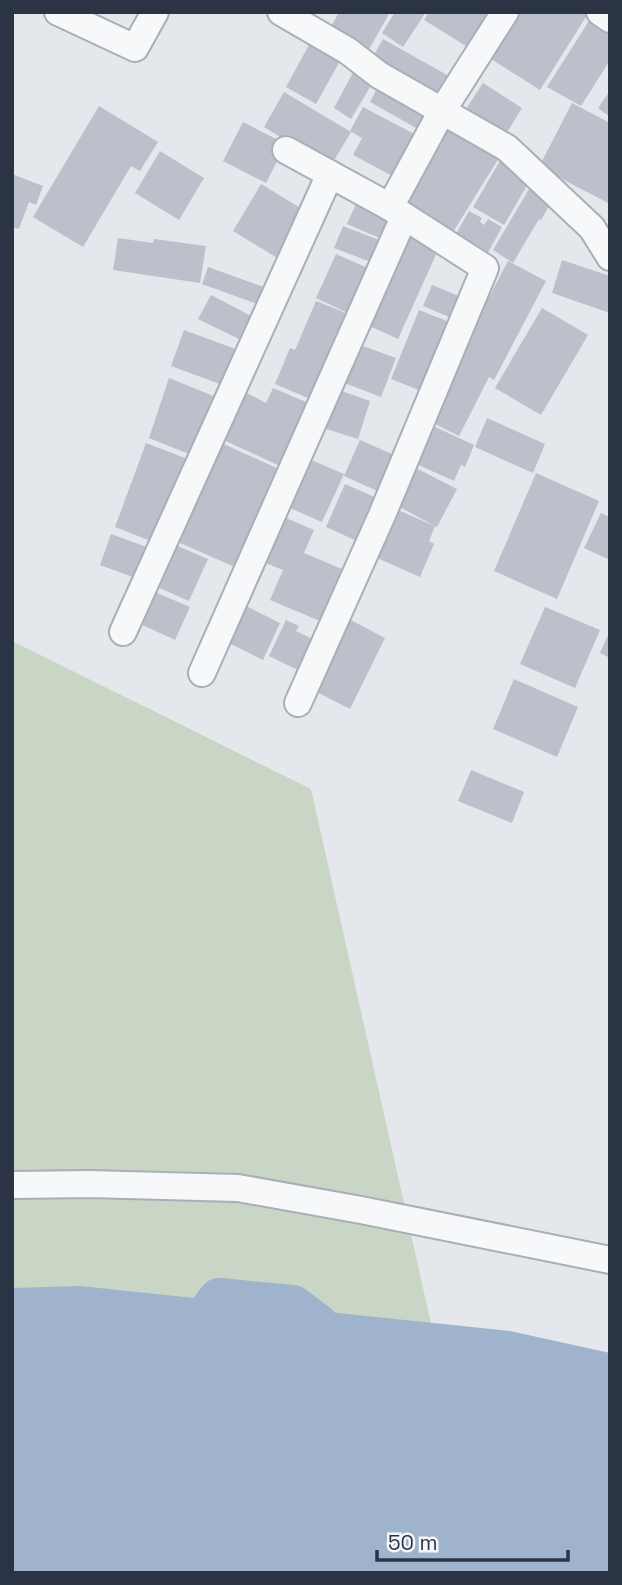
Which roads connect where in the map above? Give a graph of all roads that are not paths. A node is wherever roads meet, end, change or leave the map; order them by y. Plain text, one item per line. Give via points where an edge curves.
1 (58, 12) edge
2 (155, 12) edge
3 (281, 12) edge
4 (505, 12) edge
5 (600, 12) edge
6 (610, 19) edge
7 (442, 111) junction
8 (286, 150) dead end
9 (330, 174) junction
10 (397, 212) junction
11 (610, 257) edge
12 (123, 632) dead end
13 (202, 673) dead end
14 (298, 703) dead end
15 (12, 1185) edge
16 (610, 1260) edge

1 - 2 street via 135,48
3 - 7 street
4 - 7 street
5 - 6 street
7 - 10 street
7 - 11 street via 507,148 592,228
8 - 9 street
9 - 10 street
9 - 12 street
10 - 13 street
10 - 14 street via 485,268
15 - 16 street via 239,1188

